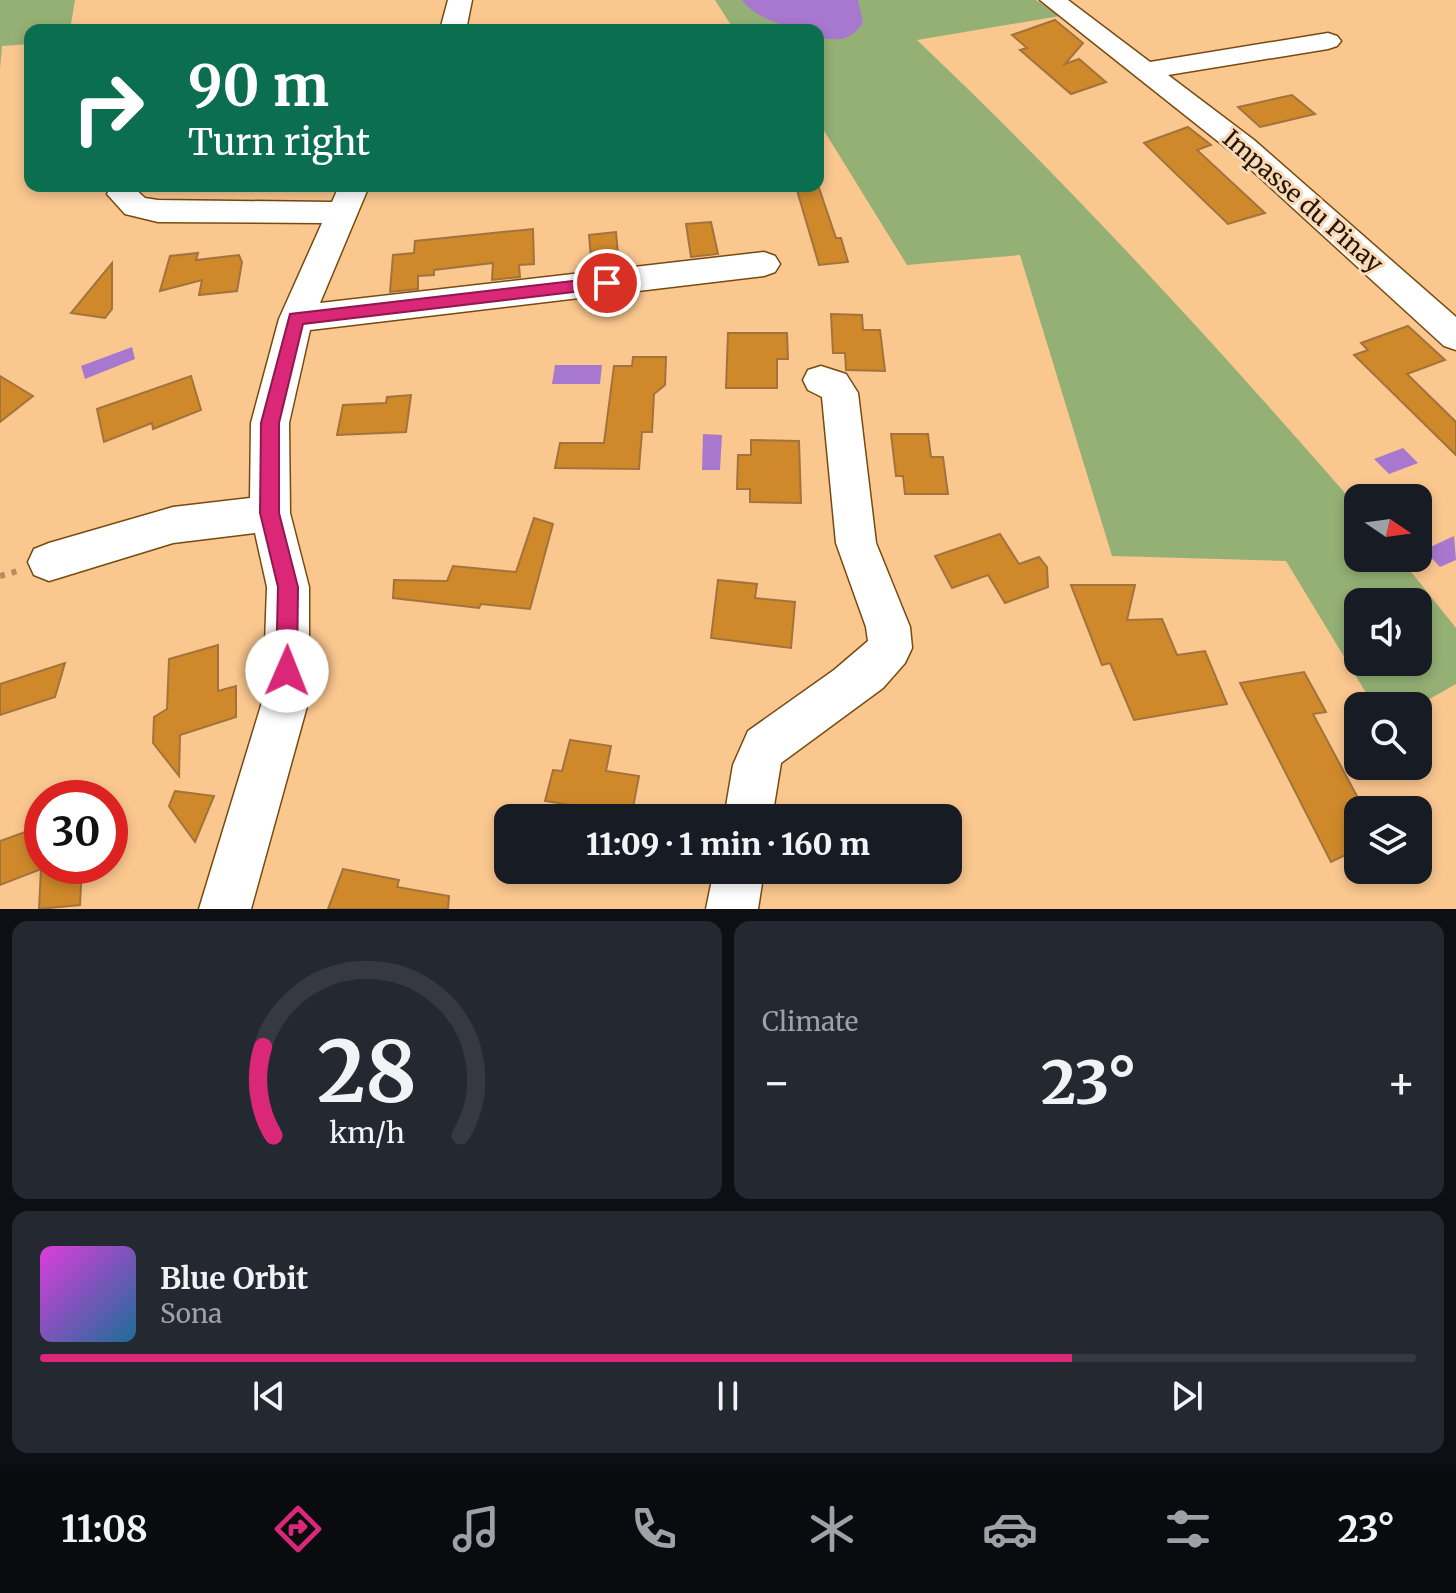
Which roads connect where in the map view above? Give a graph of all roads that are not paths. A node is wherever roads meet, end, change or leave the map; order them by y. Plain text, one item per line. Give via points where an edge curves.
1 (460, 0) edge
2 (1052, 0) edge
3 (454, 24) edge
4 (1328, 41) dead end
5 (1146, 71) junction
6 (122, 194) dead end
7 (348, 200) edge
8 (764, 264) dead end
9 (296, 319) junction
10 (1456, 337) edge
11 (821, 380) dead end
12 (270, 513) junction
13 (49, 562) dead end
14 (750, 804) edge
15 (736, 884) edge
16 (225, 909) edge
17 (732, 909) edge

1 - 3 street
2 - 5 street, Impasse du Pinay
4 - 5 street
5 - 10 street, Impasse du Pinay via 1244,147
6 - 7 street via 136,207 158,211
7 - 9 street
8 - 9 street
9 - 12 street via 270,423
11 - 14 street via 840,393 856,543 888,627 890,648 866,672 764,747
12 - 13 street via 173,525
12 - 16 street via 288,587 286,699
15 - 17 street

